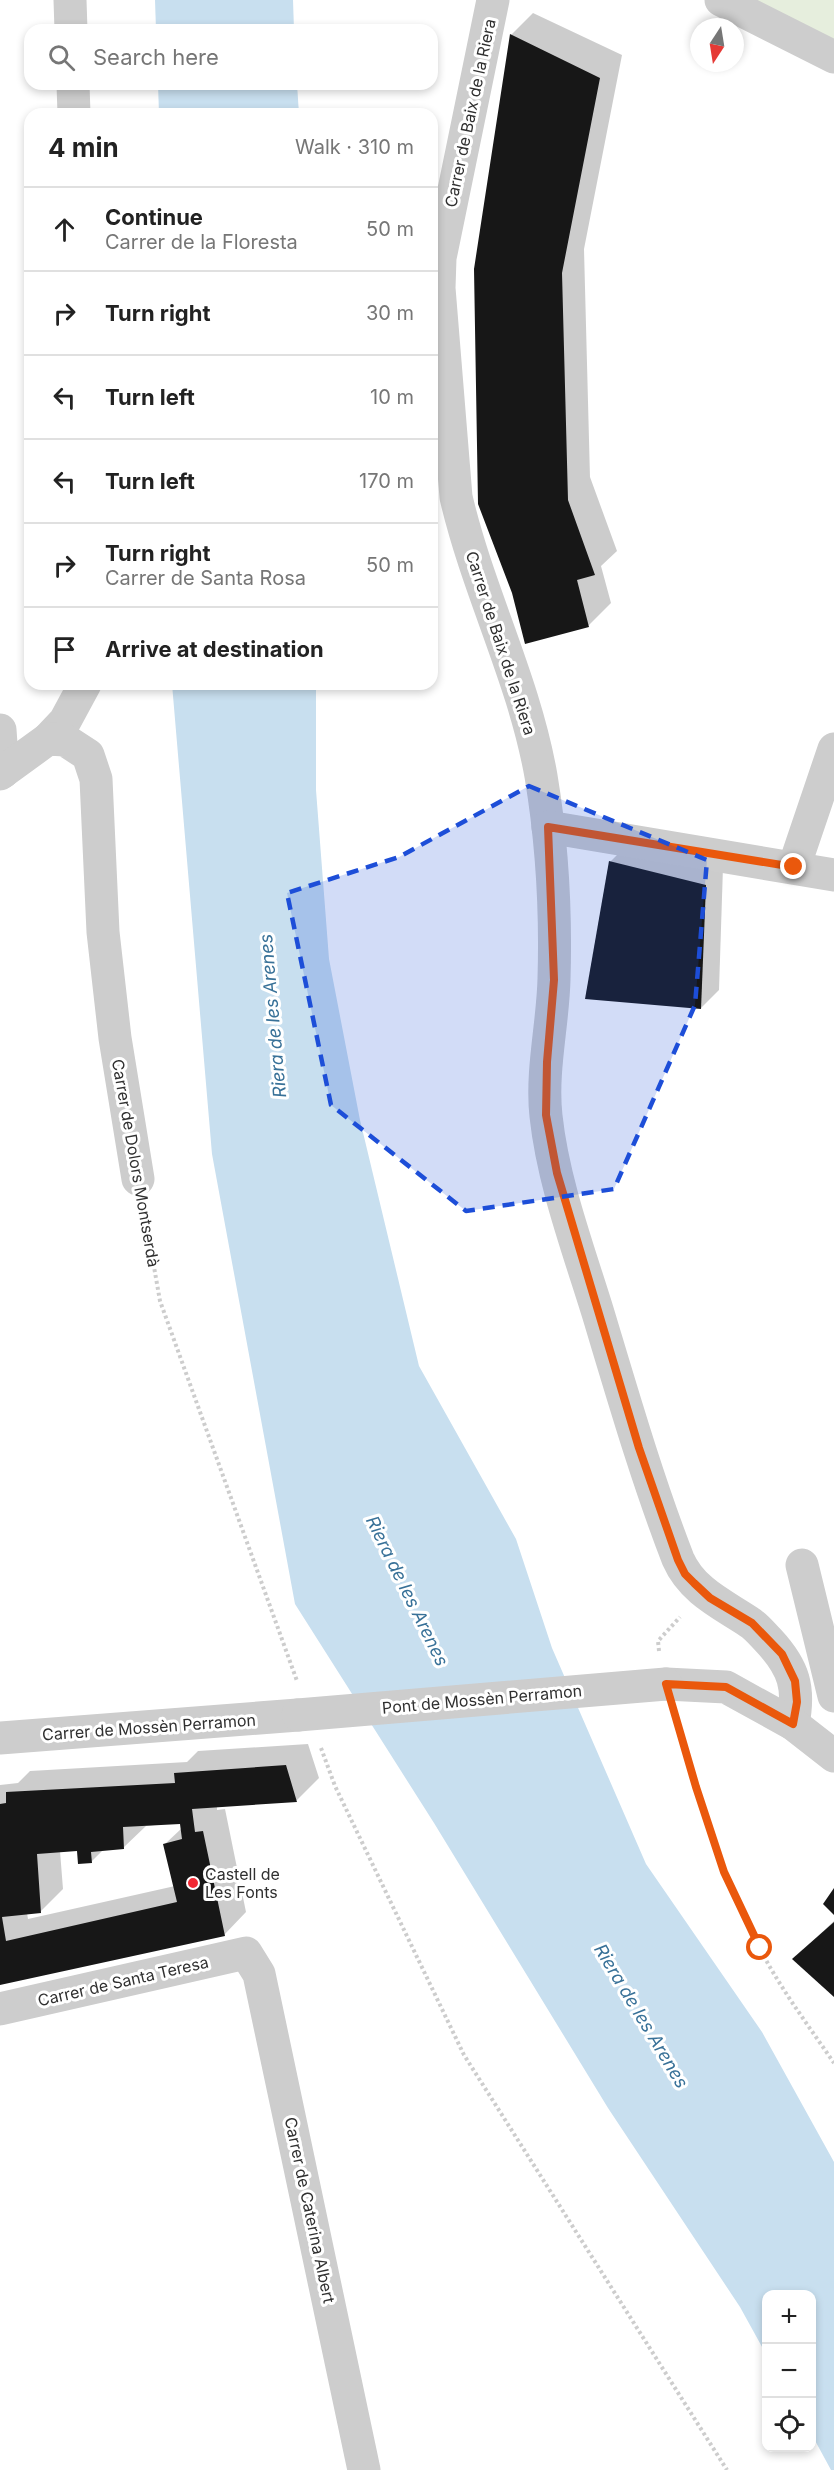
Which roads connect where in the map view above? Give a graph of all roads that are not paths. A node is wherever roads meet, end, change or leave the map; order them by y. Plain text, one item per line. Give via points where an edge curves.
1 (70, 0) edge
2 (493, 0) edge
3 (721, 0) edge
4 (71, 24) edge
5 (834, 57) edge
6 (73, 90) edge
7 (74, 108) edge
8 (84, 690) edge
9 (0, 730) edge
10 (56, 740) junction
11 (834, 749) edge
12 (2, 773) edge
13 (548, 827) junction
14 (794, 867) junction
15 (834, 875) edge
16 (138, 1179) road end
17 (802, 1565) dead end
18 (834, 1696) edge
19 (299, 1701) joint
20 (793, 1724) junction
21 (0, 1738) edge
22 (834, 1756) edge
23 (246, 1953) joint
24 (0, 2009) edge
25 (364, 2470) edge

1 - 4 street
2 - 13 street, Carrer de Baix de la Riera via 440,258 439,288 456,497 532,731
3 - 5 street
6 - 7 street
8 - 10 street
9 - 12 street
10 - 12 street
10 - 16 street, Carrer de Dolors Montserdà via 88,755 96,779 111,1003
11 - 14 street
13 - 14 street
13 - 20 street, Carrer de Baix de la Riera via 554,980 546,1115 557,1173 616,1372 685,1574 706,1594 752,1623 782,1654 795,1681
14 - 15 street
17 - 18 street
19 - 20 street, Pont de Mossèn Perramon, bridge via 664,1670 726,1687
19 - 21 street, Carrer de Mossèn Perramon
20 - 22 street
23 - 24 street, Carrer de Santa Teresa
23 - 25 street, Carrer de Caterina Albert via 259,1974

